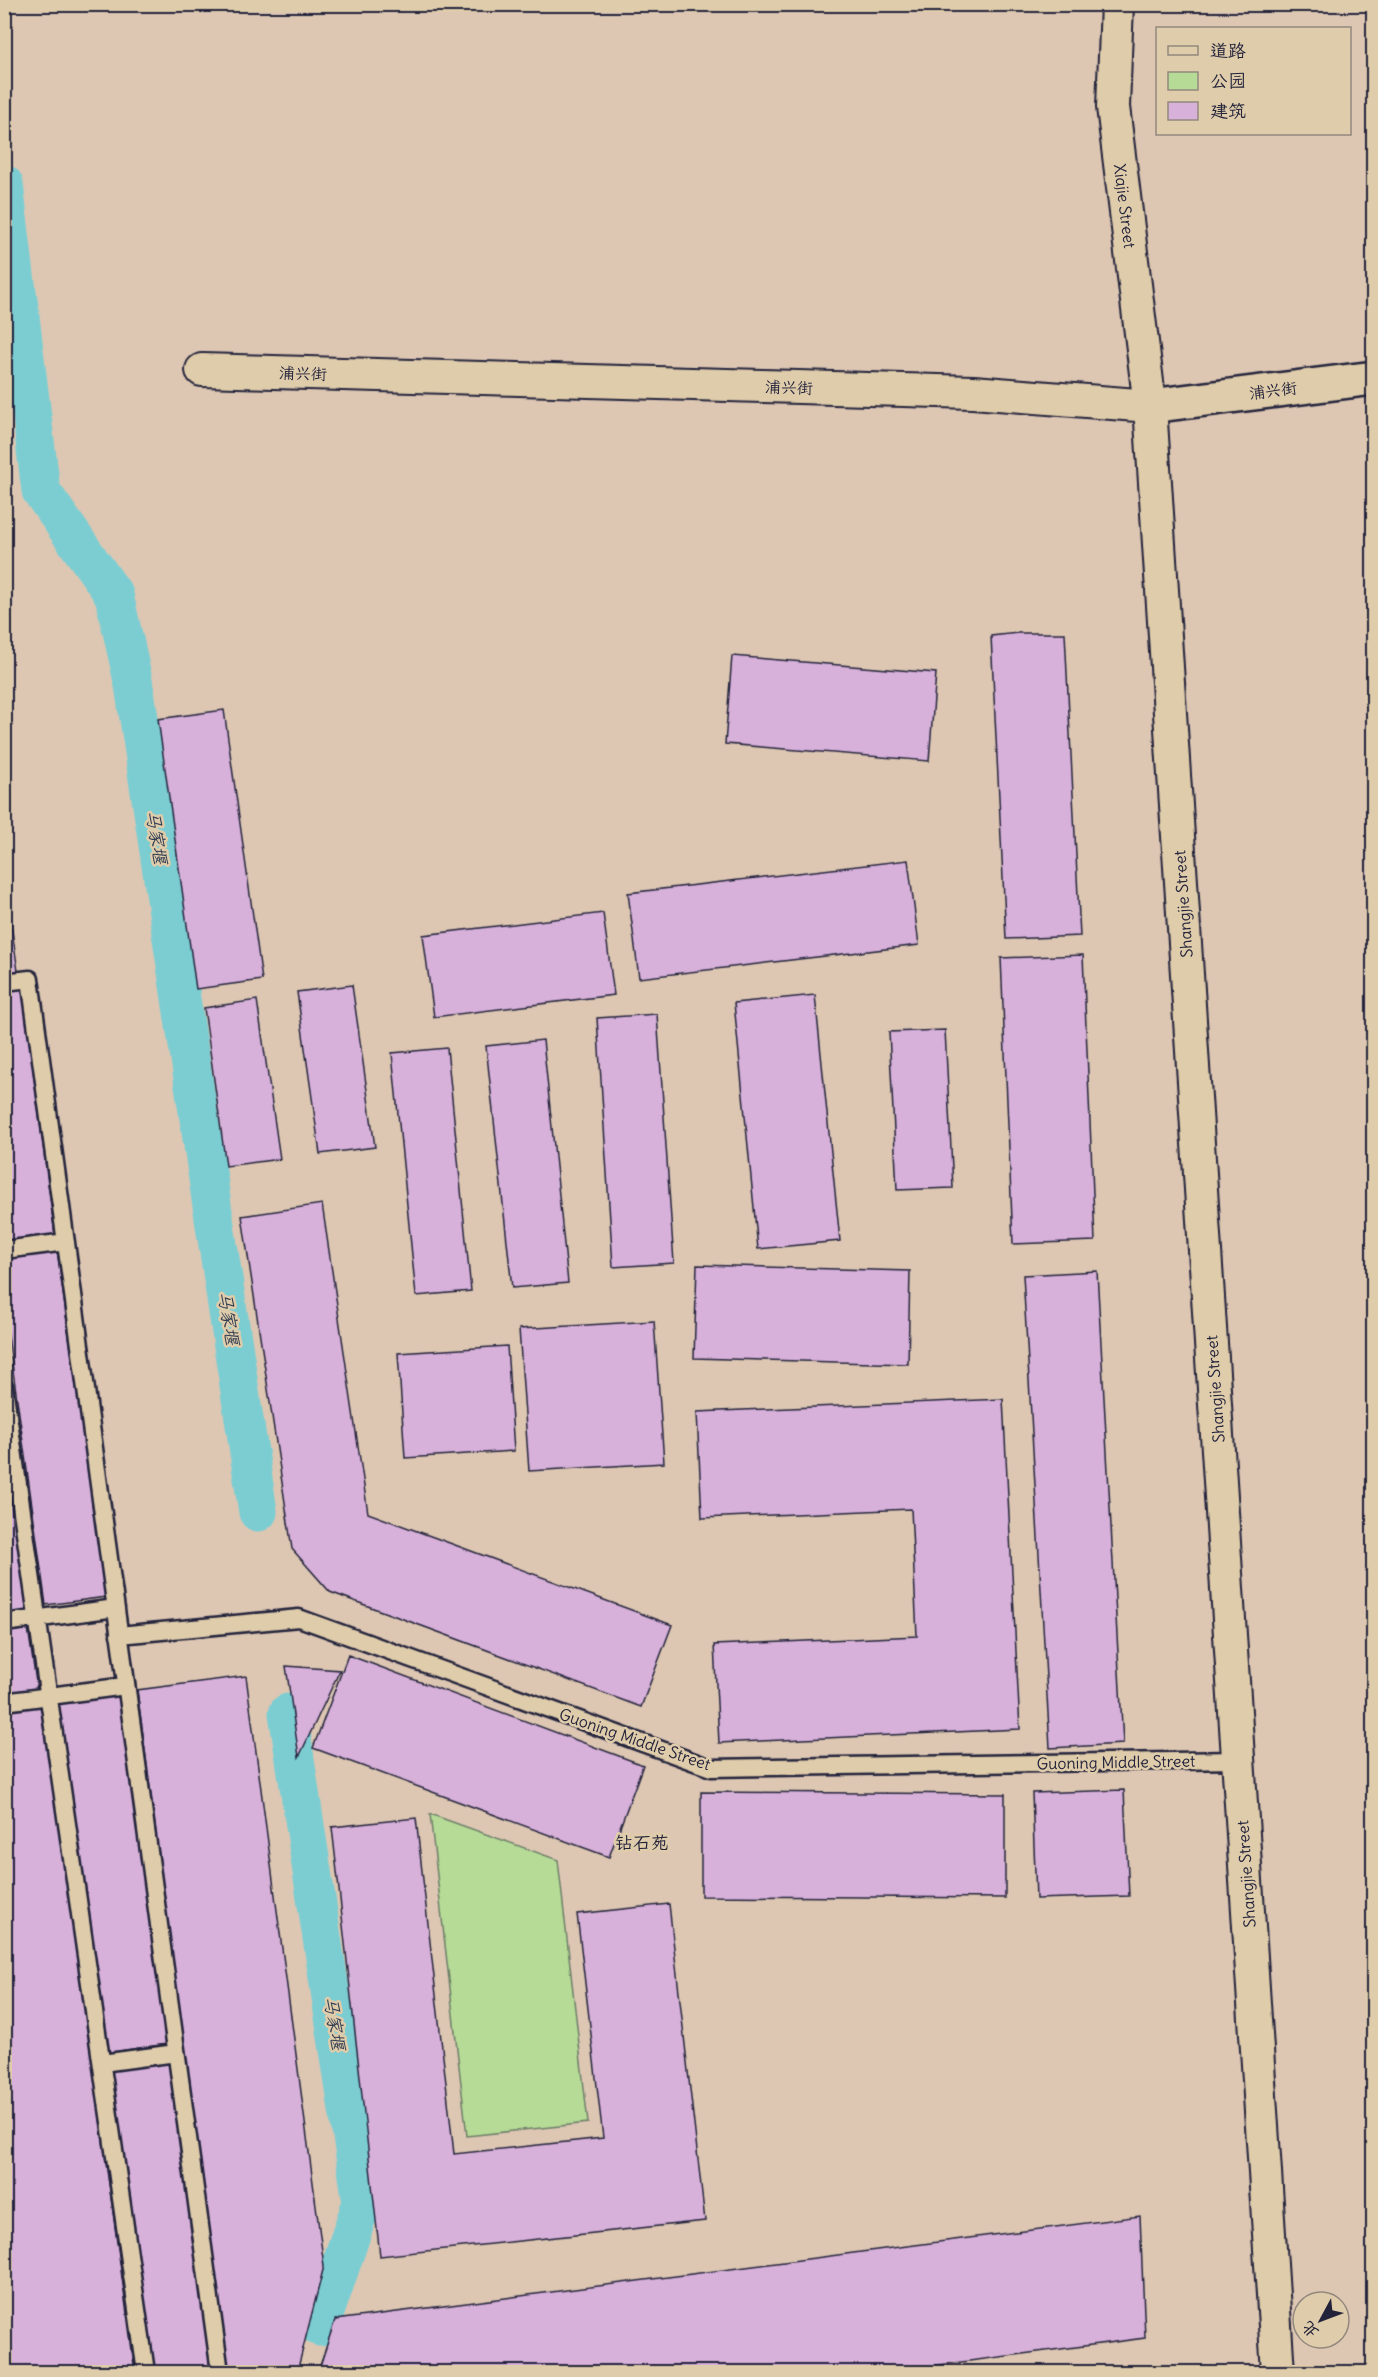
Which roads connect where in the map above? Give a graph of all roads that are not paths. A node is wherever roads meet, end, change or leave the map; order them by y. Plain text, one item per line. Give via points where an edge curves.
1 (1117, 4) edge
2 (202, 370) dead end
3 (1374, 378) edge
4 (1150, 406) junction
5 (4, 982) edge
6 (66, 1242) junction
7 (4, 1250) edge
8 (4, 1387) edge
9 (116, 1608) junction
10 (38, 1619) junction
11 (4, 1623) edge
12 (119, 1635) junction
13 (126, 1686) junction
14 (49, 1696) junction
15 (4, 1702) edge
16 (1239, 1760) junction
17 (176, 2052) junction
18 (102, 2063) junction
19 (146, 2373) edge
20 (220, 2373) edge
21 (1278, 2373) edge

1 - 4 street, Xiajie Street via 1113,107
2 - 4 street, 浦兴街 via 973,392
3 - 4 street, 浦兴街
4 - 16 street, Shangjie Street
5 - 6 lane via 30,979
6 - 7 lane
6 - 9 lane
8 - 10 lane
9 - 10 lane
9 - 12 lane
10 - 11 lane
10 - 14 lane
12 - 13 lane
12 - 16 lane, Guoning Middle Street via 299,1618 711,1768
13 - 14 lane
13 - 17 lane
14 - 15 lane
14 - 18 lane
16 - 21 street, Shangjie Street
17 - 18 lane
17 - 20 lane
18 - 19 lane

